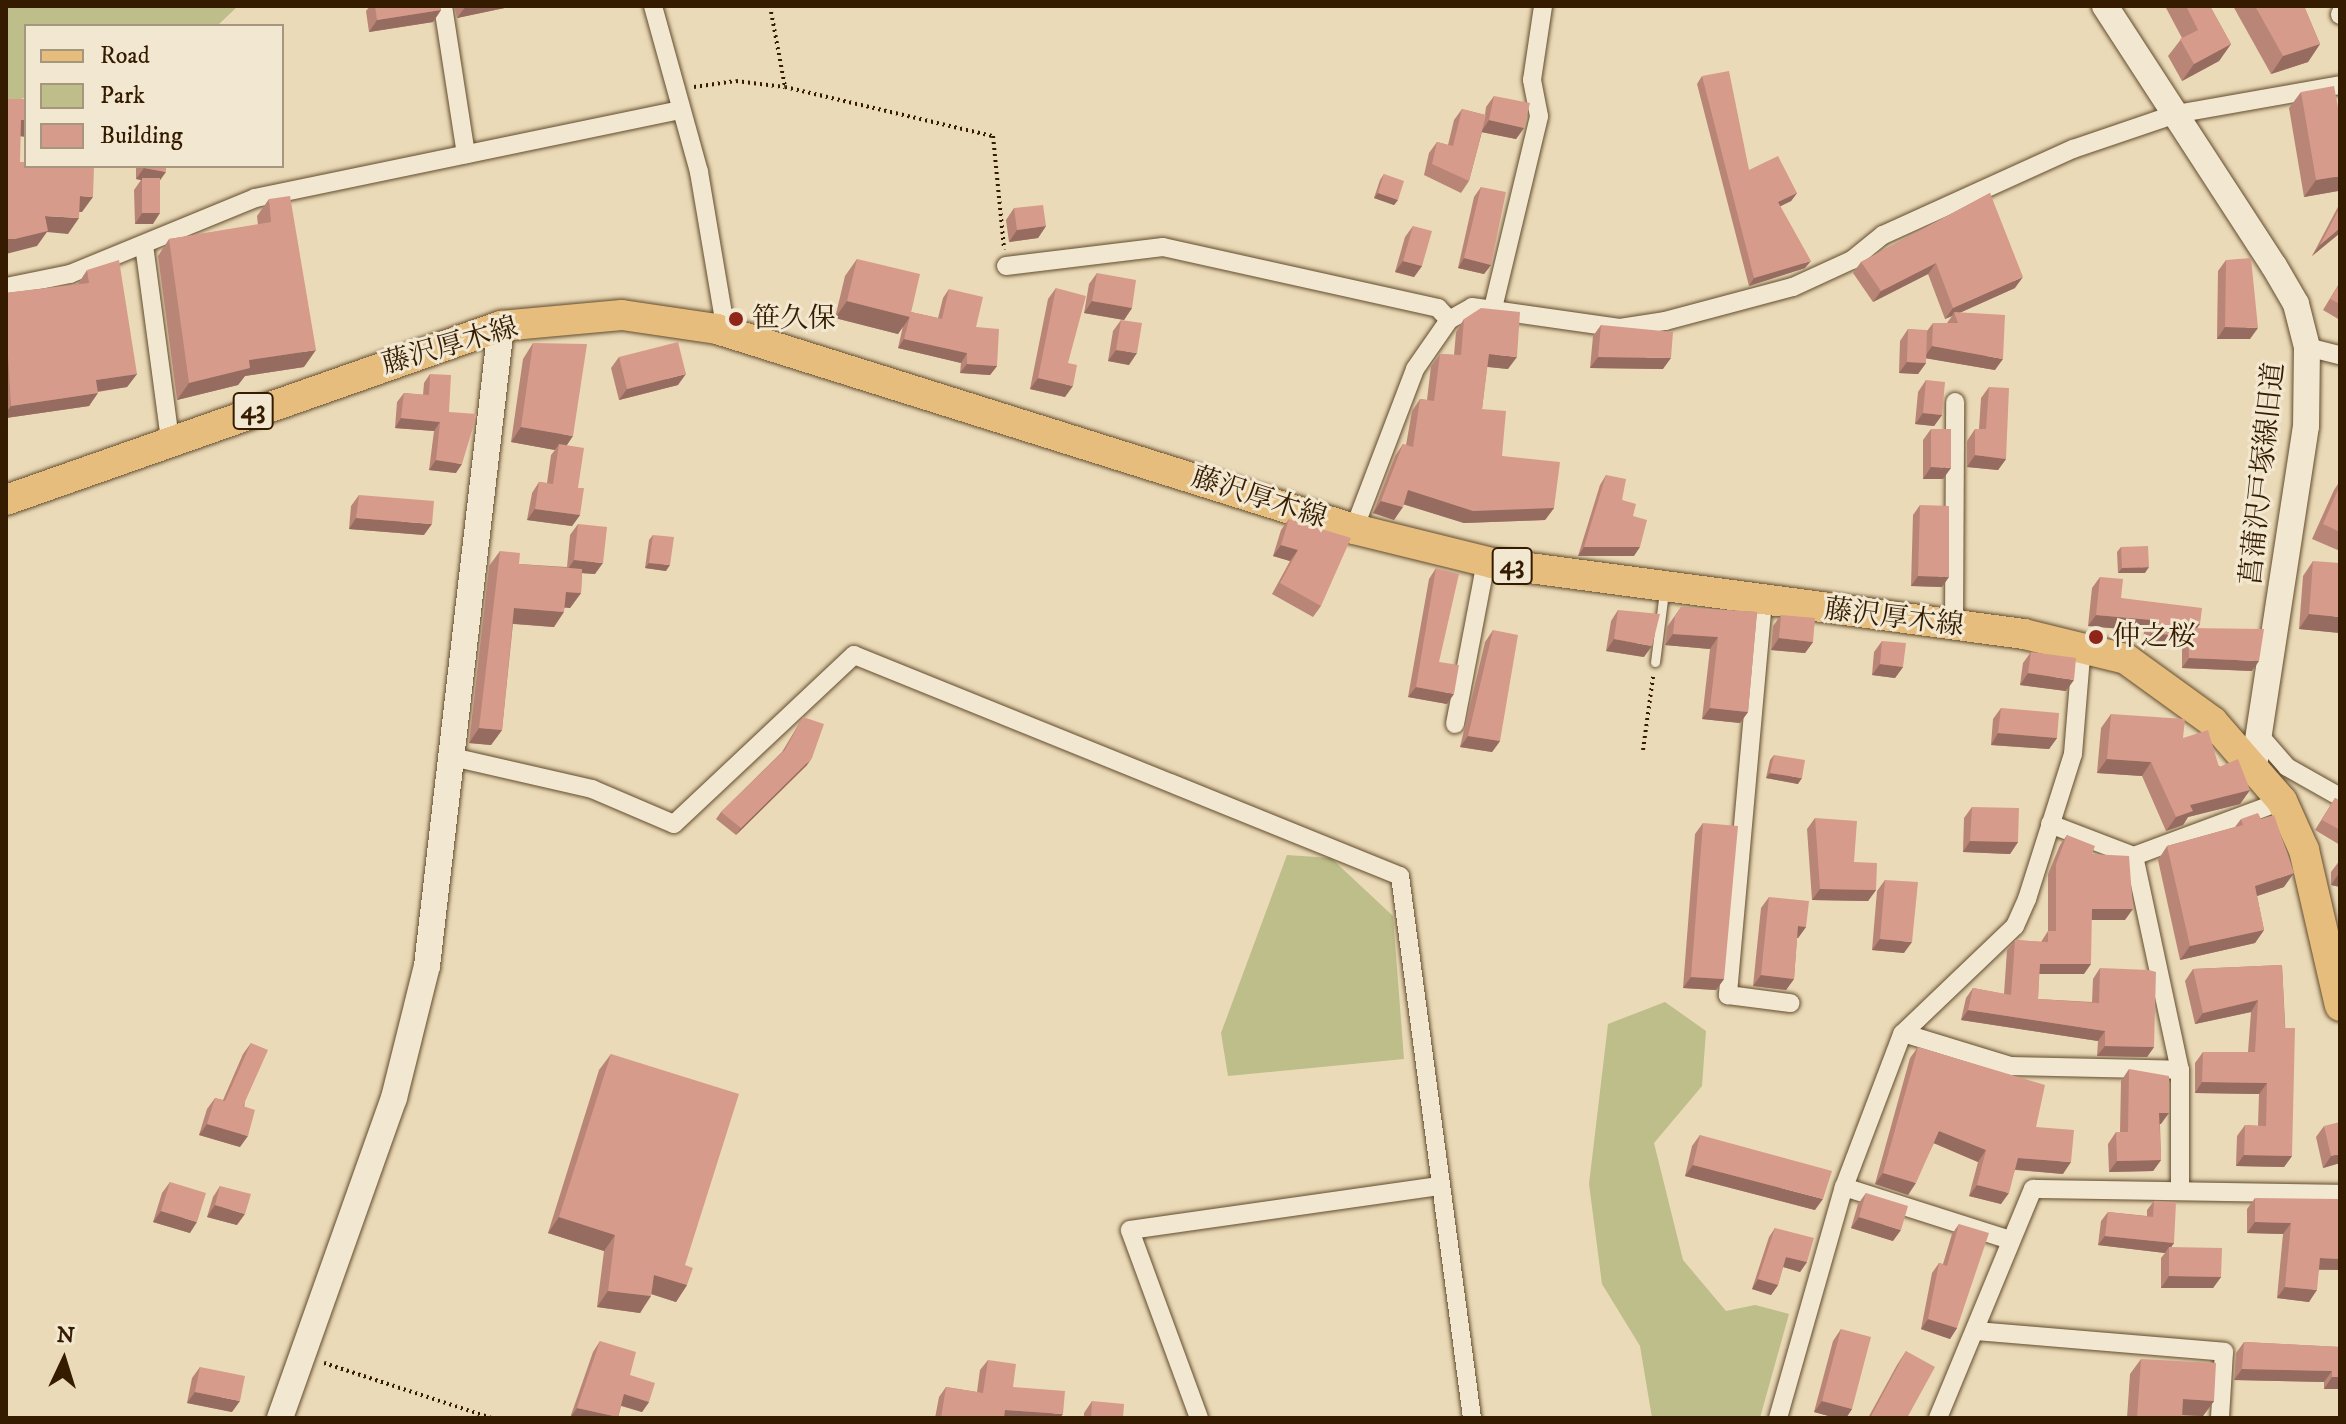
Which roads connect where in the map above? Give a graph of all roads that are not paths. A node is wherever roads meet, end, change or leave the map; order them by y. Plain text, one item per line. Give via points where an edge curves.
1 (443, 6) edge
2 (653, 6) edge
3 (1543, 6) edge
4 (2105, 6) edge
5 (2340, 85) edge
6 (679, 102) junction
7 (2176, 114) junction
8 (466, 154) junction
9 (144, 245) junction
10 (1006, 266) road end
11 (6, 287) edge
12 (1494, 304) junction
13 (1449, 320) junction
14 (501, 326) junction
15 (726, 331) junction
16 (2307, 347) junction
17 (2339, 351) edge
18 (1955, 402) dead end
19 (170, 441) junction
20 (6, 500) edge
21 (1354, 529) junction
22 (1486, 561) junction
23 (1665, 589) junction
24 (1763, 601) junction
25 (1954, 625) junction
26 (2082, 645) junction
27 (1655, 662) road end
28 (1455, 724) dead end
29 (2257, 750) junction
30 (448, 756) junction
31 (2340, 797) edge
32 (2282, 801) junction
33 (2050, 824) junction
34 (2134, 856) junction
35 (1790, 1003) dead end
36 (2340, 1006) edge
37 (1903, 1033) junction
38 (2180, 1070) junction
39 (1439, 1186) junction
40 (1844, 1187) junction
41 (2180, 1190) junction
42 (2340, 1194) edge
43 (2010, 1240) junction
44 (1976, 1331) junction
45 (280, 1418) edge
46 (1199, 1418) edge
47 (1472, 1418) edge
48 (1778, 1418) edge
49 (1938, 1418) edge
50 (2220, 1418) edge

1 - 8 street
2 - 6 street
3 - 12 street via 1532,80 1539,116
4 - 7 street, 菖蒲沢戸塚線旧道
5 - 7 street
6 - 8 street
6 - 15 street
7 - 12 street via 2073,149 1925,215 1793,287 1620,328
7 - 16 street, 菖蒲沢戸塚線旧道 via 2296,304
8 - 9 street via 255,198
9 - 11 street via 70,274
9 - 19 street
10 - 13 street via 1163,247 1438,308
12 - 13 street
13 - 21 street via 1415,369
14 - 15 main road, 藤沢厚木線 / 43 via 622,315
14 - 19 main road, 藤沢厚木線 / 43
14 - 30 street
15 - 21 main road, 藤沢厚木線 / 43
16 - 17 street
16 - 29 street, 菖蒲沢戸塚線旧道 via 2306,426
18 - 25 street
19 - 20 main road, 藤沢厚木線 / 43
21 - 22 main road, 藤沢厚木線 / 43
22 - 23 main road, 藤沢厚木線 / 43
22 - 28 street
23 - 24 main road, 藤沢厚木線 / 43
23 - 27 lane
24 - 25 main road, 藤沢厚木線 / 43
24 - 35 street via 1728,995
25 - 26 main road, 藤沢厚木線 / 43
26 - 29 main road, 藤沢厚木線 / 43 via 2168,684
26 - 33 street via 2073,754
29 - 31 street
29 - 32 main road, 藤沢厚木線 / 43
30 - 39 street via 592,789 674,824 854,655 1342,849 1400,876
30 - 45 street via 415,1024
32 - 34 street
32 - 36 main road, 藤沢厚木線 / 43 via 2304,850
33 - 34 street
33 - 37 street via 2015,926
34 - 38 street
37 - 38 street via 2010,1066
37 - 40 street
38 - 41 street
39 - 46 street via 1130,1230
39 - 47 street
40 - 43 street
40 - 48 street
41 - 42 street
41 - 43 street via 2033,1189
43 - 44 street
44 - 49 street
44 - 50 street via 2224,1352

